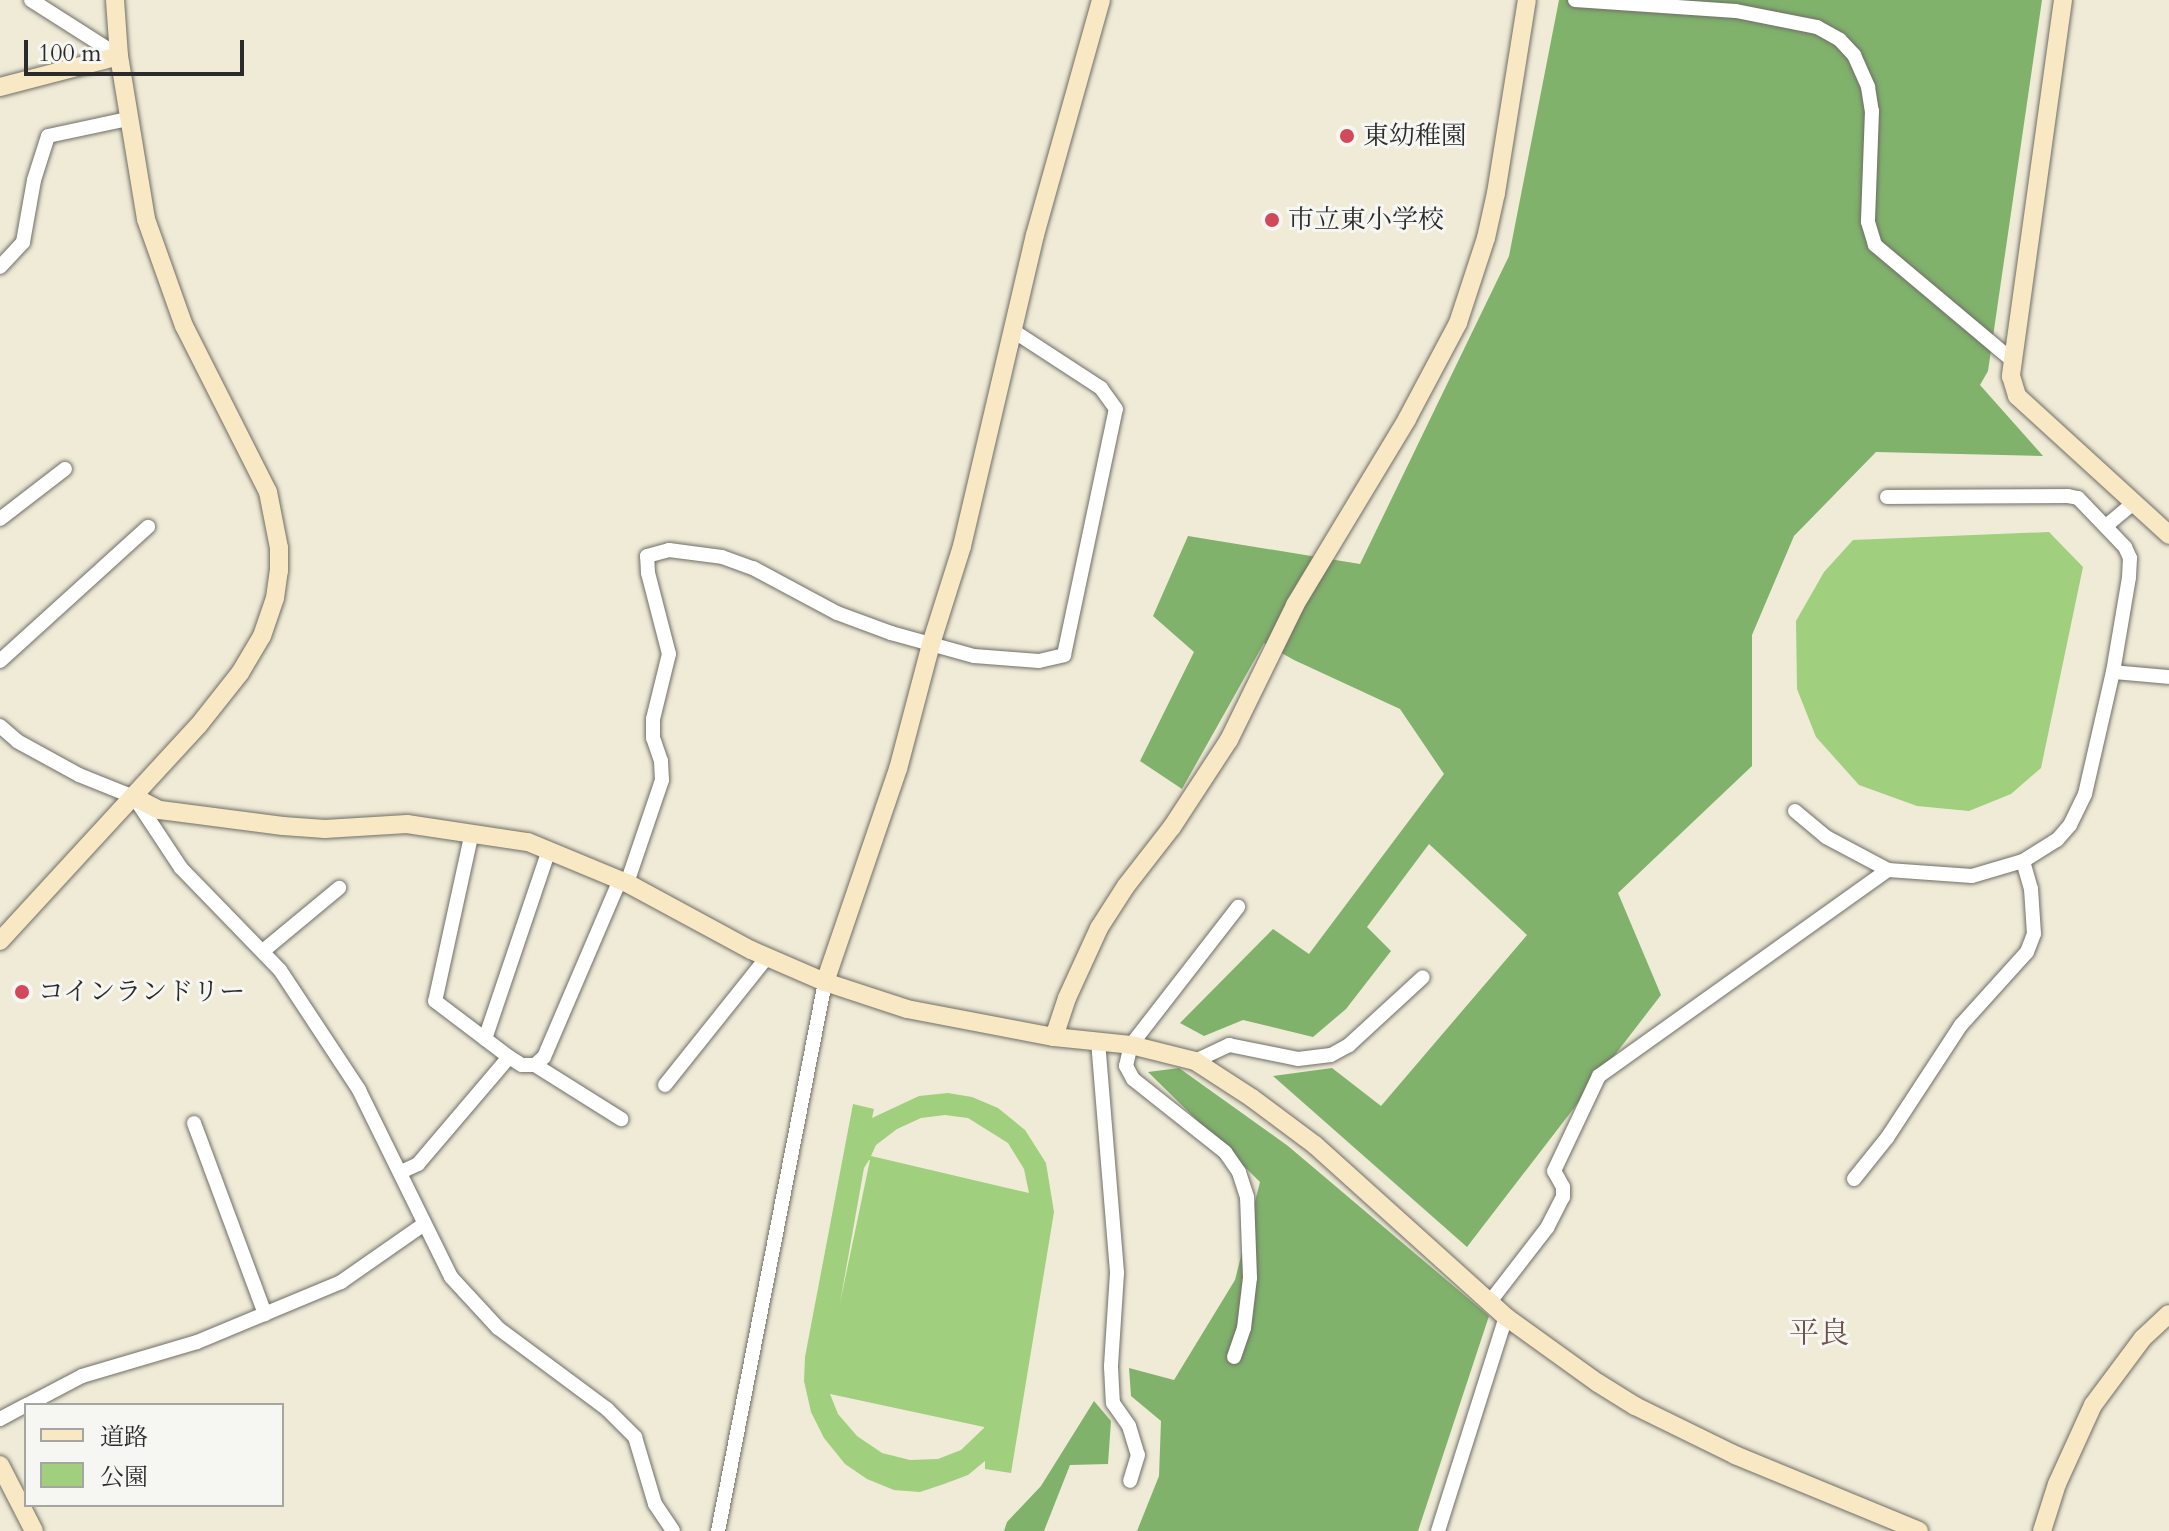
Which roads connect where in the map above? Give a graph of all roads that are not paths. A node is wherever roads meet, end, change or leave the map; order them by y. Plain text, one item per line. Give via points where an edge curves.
1 (31, 0) edge
2 (115, 0) edge
3 (1101, 0) edge
4 (1527, 0) edge
5 (1575, 0) edge
6 (2063, 0) edge
7 (119, 56) junction
8 (0, 87) edge
9 (128, 119) junction
10 (0, 267) edge
11 (1012, 330) junction
12 (2011, 359) junction
13 (65, 469) dead end
14 (1887, 497) dead end
15 (2133, 503) junction
16 (0, 519) edge
17 (2106, 526) junction
18 (148, 527) dead end
19 (2169, 535) edge
20 (931, 644) junction
21 (0, 661) edge
22 (2113, 672) junction
23 (2169, 677) edge
24 (0, 726) edge
25 (134, 797) junction
26 (1795, 811) dead end
27 (472, 832) junction
28 (549, 850) junction
29 (2023, 861) junction
30 (1888, 870) junction
31 (624, 881) junction
32 (339, 888) dead end
33 (1238, 907) dead end
34 (0, 941) edge
35 (263, 951) junction
36 (767, 957) junction
37 (1423, 977) dead end
38 (825, 982) junction
39 (1054, 1037) junction
40 (485, 1039) junction
41 (1098, 1041) junction
42 (1131, 1045) junction
43 (509, 1057) junction
44 (1195, 1061) junction
45 (535, 1065) junction
46 (665, 1085) dead end
47 (621, 1119) dead end
48 (194, 1123) dead end
49 (401, 1172) junction
50 (1854, 1179) dead end
51 (424, 1224) junction
52 (1489, 1303) junction
53 (265, 1314) junction
54 (2169, 1314) edge
55 (1506, 1317) junction
56 (1234, 1357) dead end
57 (30, 1403) edge
58 (24, 1406) edge
59 (0, 1419) edge
60 (0, 1465) edge
61 (1130, 1481) dead end
62 (34, 1531) edge
63 (673, 1531) edge
64 (718, 1531) edge
65 (1438, 1531) edge
66 (1919, 1531) edge
67 (2042, 1531) edge

1 - 7 street
2 - 7 street
3 - 11 street
4 - 39 street via 1493,208 1458,323 1295,605 1229,740 1099,928
5 - 12 street via 1736,11 1817,27 1840,40 1854,55 1870,99 1868,222 1875,245
6 - 12 street
7 - 8 street
7 - 9 street
9 - 10 street via 48,136 23,242
9 - 25 street via 141,198 162,271 268,492 279,548 275,598 254,654
11 - 20 street via 986,454
11 - 20 street via 1101,388 1116,409 1064,655 1039,661 974,656
12 - 15 street via 2017,396
13 - 16 street
14 - 17 street via 2068,496 2078,498
15 - 17 street
15 - 19 street
17 - 22 street via 2130,558
18 - 21 street
20 - 31 street via 837,613 722,557 669,550 647,556 669,654 653,719 662,780
20 - 38 street via 898,769
22 - 23 street
22 - 29 street via 2078,810 2057,840
24 - 25 street via 68,769
25 - 27 street via 160,810 283,826 407,824
25 - 34 street
25 - 35 street via 181,868
26 - 30 street via 1826,837
27 - 28 street
27 - 40 street via 435,1001
28 - 31 street
28 - 40 street
29 - 30 street via 1972,876
29 - 50 street via 2034,934 2027,952 1961,1025
30 - 52 street via 1599,1076 1554,1171 1563,1197 1547,1228
31 - 36 street
31 - 45 street via 544,1057
32 - 35 street
33 - 42 street
35 - 49 street via 339,1055
36 - 38 street
36 - 46 street
37 - 44 street via 1349,1045 1331,1055 1298,1059 1229,1045
38 - 39 street via 907,1009
38 - 64 street
39 - 41 street
40 - 43 street
41 - 42 street
41 - 61 street via 1117,1273 1113,1403 1129,1426 1138,1455
42 - 44 street
42 - 56 street via 1126,1066 1133,1079 1225,1152 1239,1172 1247,1197 1250,1278 1244,1328
43 - 45 street
43 - 49 street via 418,1164
44 - 52 street via 1315,1145
45 - 47 street
48 - 53 street
49 - 51 street
51 - 53 street via 341,1282
51 - 63 street via 451,1277 498,1328 607,1409 635,1437 655,1504
52 - 55 street
53 - 57 street via 197,1342 82,1376
54 - 67 street via 2143,1338 2093,1405
55 - 65 street
55 - 66 street via 1635,1406 1735,1455
58 - 59 street
60 - 62 street

